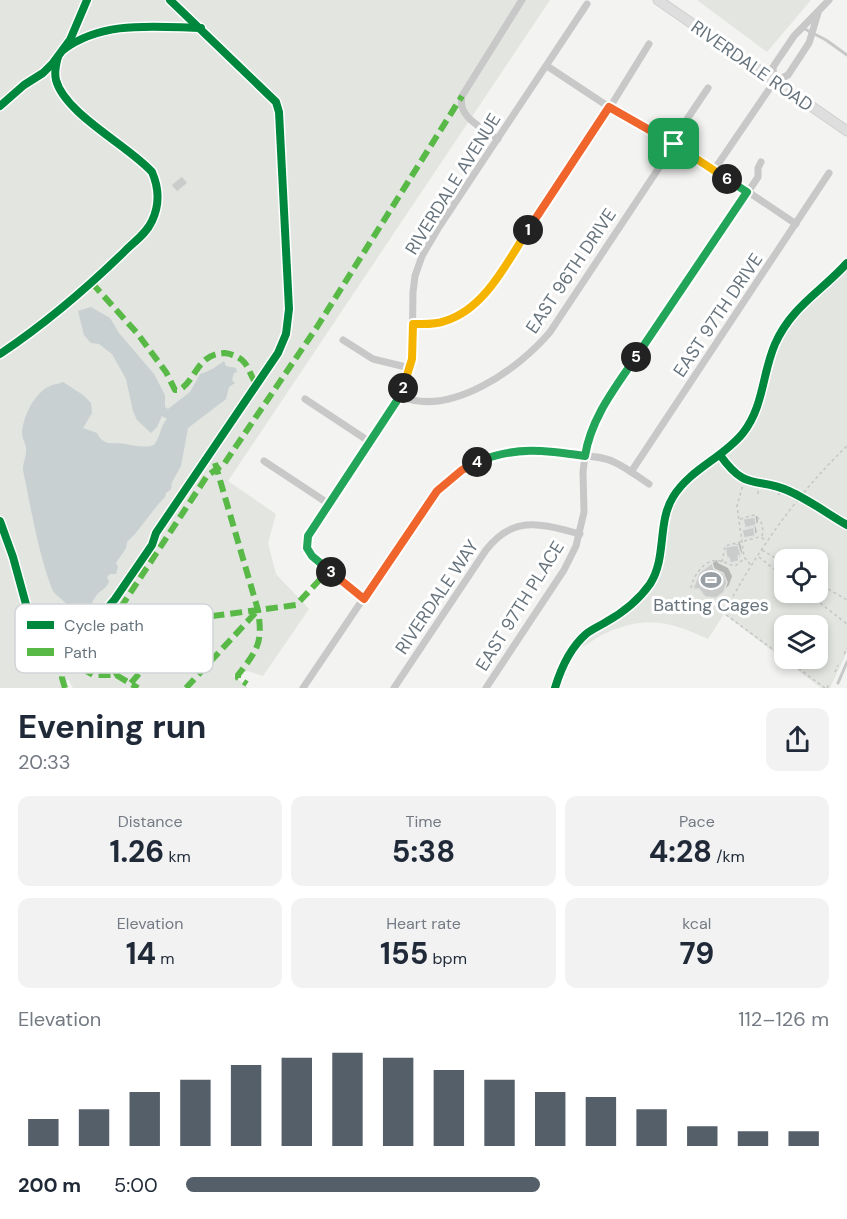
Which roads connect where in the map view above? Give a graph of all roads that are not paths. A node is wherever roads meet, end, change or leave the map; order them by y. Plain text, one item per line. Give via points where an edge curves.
1 (522, 0) edge
2 (658, 0) edge
3 (829, 0) edge
4 (587, 4) dead end
5 (819, 13) junction
6 (803, 28) junction
7 (812, 34) junction
8 (649, 44) dead end
9 (847, 55) edge
10 (547, 66) junction
11 (774, 82) junction
12 (708, 88) dead end
13 (609, 107) junction
14 (847, 131) edge
15 (498, 139) junction
16 (673, 144) junction
17 (761, 162) dead end
18 (714, 170) junction
19 (829, 173) dead end
20 (748, 192) junction
21 (796, 224) junction
22 (413, 324) junction
23 (343, 340) dead end
24 (410, 368) junction
25 (400, 396) junction
26 (305, 399) dead end
27 (370, 442) junction
28 (585, 456) junction
29 (264, 461) dead end
30 (631, 472) junction
31 (649, 484) dead end
32 (329, 504) junction
33 (580, 534) junction
34 (364, 599) junction
35 (847, 662) edge
36 (838, 683) dead end
37 (303, 688) edge
38 (394, 688) edge
39 (486, 688) edge

1 - 15 street via 460,105 464,114
2 - 11 street, RIVERDALE ROAD
3 - 5 street
4 - 10 street, RIVERDALE AVENUE
5 - 6 street
5 - 7 street
6 - 7 lane
6 - 11 street via 773,67
7 - 9 lane
7 - 11 street via 788,75
8 - 13 street
10 - 13 street
10 - 15 street, RIVERDALE AVENUE
11 - 14 street, RIVERDALE ROAD
11 - 18 street
12 - 16 street, EAST 96TH DRIVE
13 - 16 street
13 - 22 street via 484,295 454,318
15 - 22 street, RIVERDALE AVENUE via 422,256 413,292
16 - 18 street
16 - 25 street, EAST 96TH DRIVE via 550,332 529,355 488,384 457,396 416,402
17 - 20 street, EAST 97TH PLACE via 758,177
18 - 20 street
19 - 21 street, EAST 97TH DRIVE
20 - 21 street
20 - 28 street, EAST 97TH PLACE via 606,402 591,432
21 - 30 street, EAST 97TH DRIVE
22 - 24 street, RIVERDALE AVENUE
23 - 24 street via 373,359
24 - 25 street, RIVERDALE AVENUE
25 - 27 street, RIVERDALE AVENUE
26 - 27 street
27 - 32 street, RIVERDALE AVENUE
28 - 30 street via 609,460
28 - 33 street, EAST 97TH PLACE
28 - 34 street via 544,450 514,451 491,456 462,470 429,501
29 - 32 street
30 - 31 street
32 - 34 street, RIVERDALE AVENUE via 308,536 307,548
33 - 38 street, RIVERDALE WAY via 531,523 514,527 496,538
33 - 39 street, EAST 97TH PLACE via 564,570
34 - 37 street
35 - 36 lane

